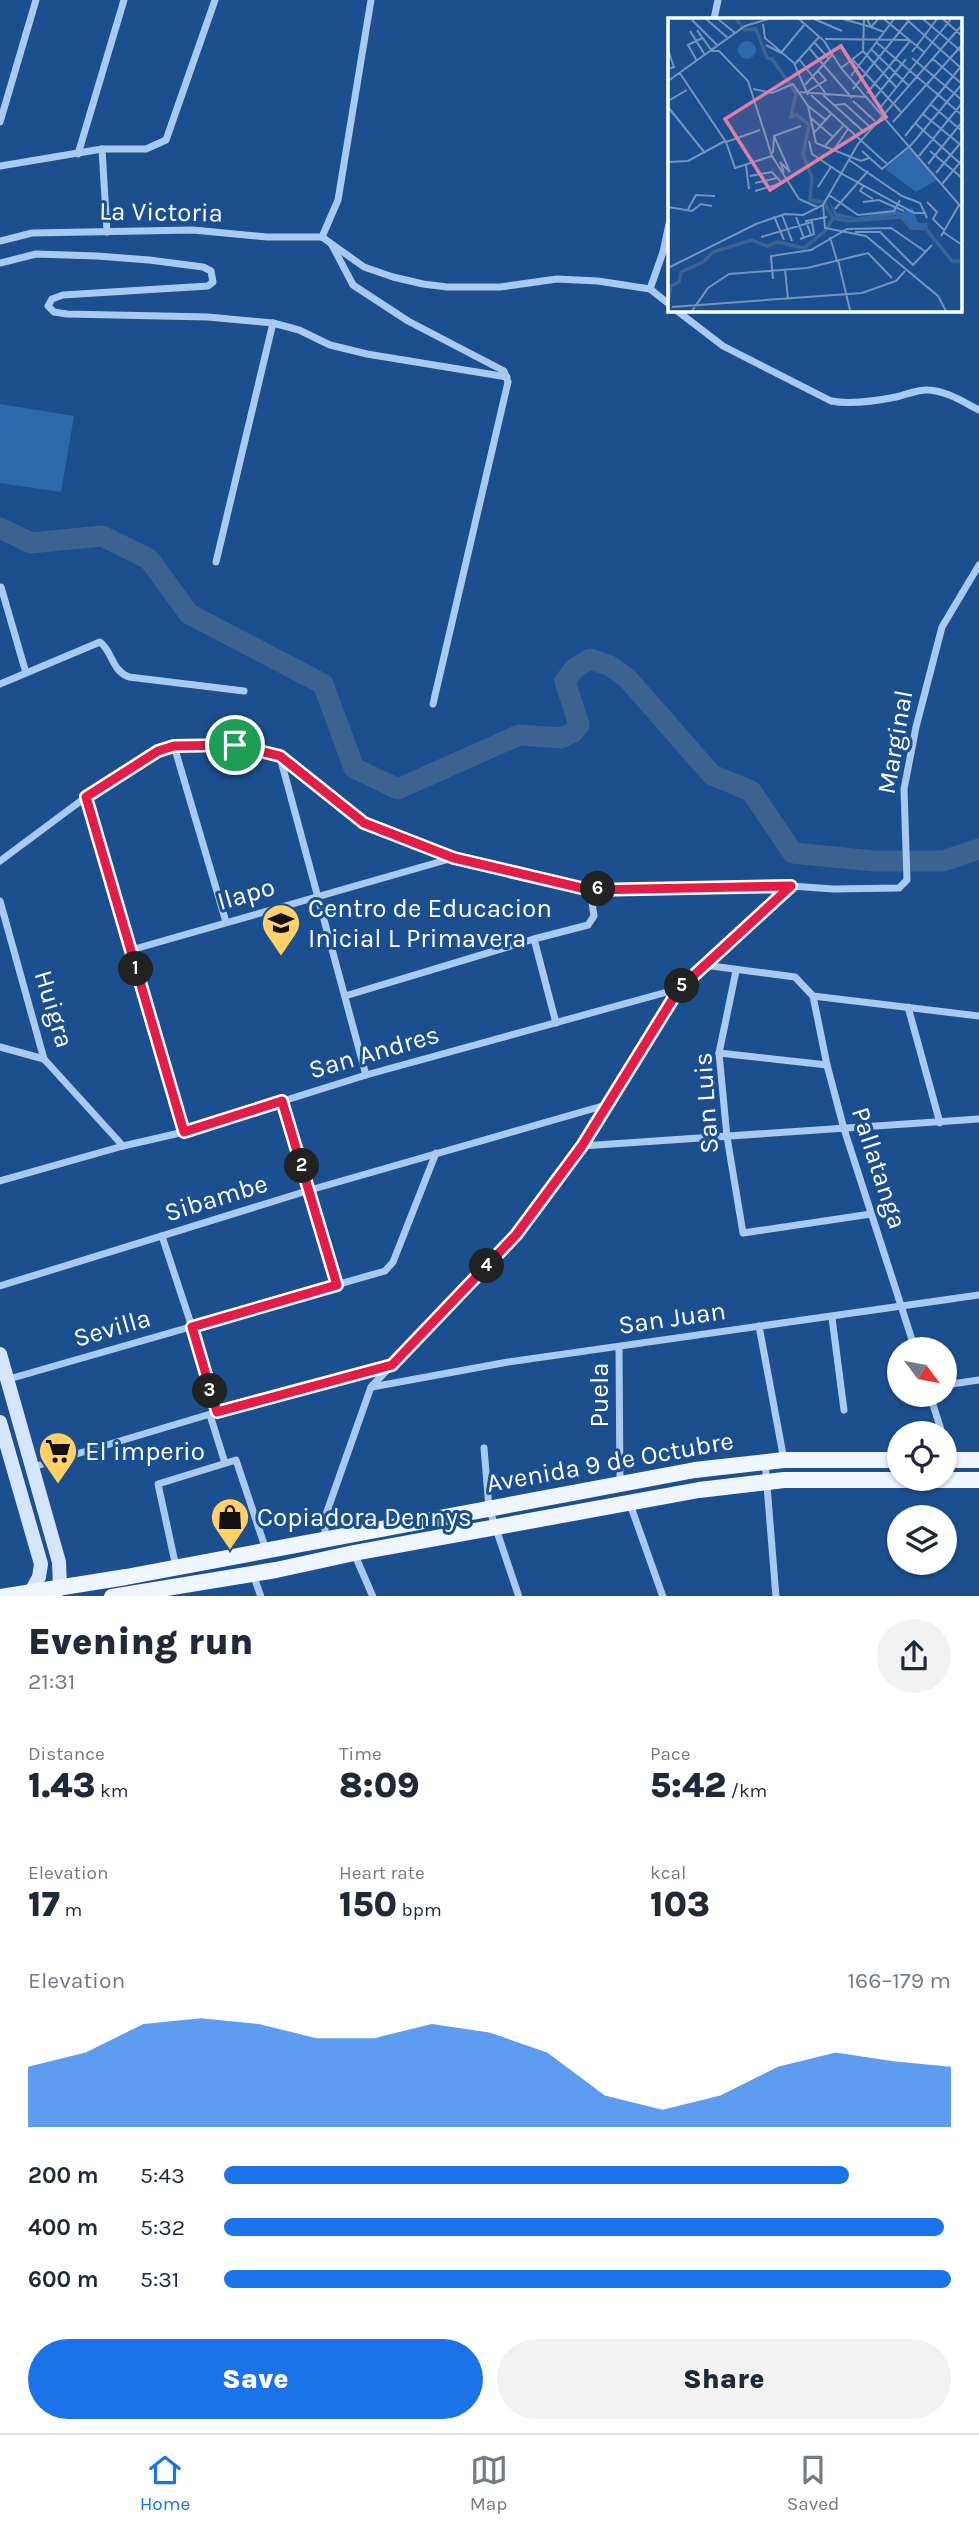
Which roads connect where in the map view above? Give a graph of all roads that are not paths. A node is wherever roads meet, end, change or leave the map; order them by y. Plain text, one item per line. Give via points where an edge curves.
1 (36, 0) edge
2 (124, 0) edge
3 (215, 0) edge
4 (372, 0) edge
5 (718, 0) edge
6 (714, 18) edge
7 (0, 122) edge
8 (102, 149) junction
9 (78, 153) junction
10 (0, 166) edge
11 (668, 228) edge
12 (107, 232) junction
13 (321, 237) junction
14 (0, 242) edge
15 (332, 244) junction
16 (0, 263) edge
17 (650, 289) junction
18 (668, 303) edge
19 (680, 312) edge
20 (273, 323) junction
21 (507, 377) junction
22 (979, 410) edge
23 (216, 562) dead end
24 (979, 565) edge
25 (1, 587) edge
26 (26, 673) junction
27 (0, 684) edge
28 (244, 691) dead end
29 (433, 704) dead end
30 (174, 746) junction
31 (280, 756) junction
32 (86, 797) junction
33 (454, 858) junction
34 (0, 861) edge
35 (791, 886) junction
36 (590, 890) junction
37 (318, 895) junction
38 (0, 901) edge
39 (226, 922) junction
40 (534, 939) junction
41 (131, 950) junction
42 (704, 965) junction
43 (736, 971) junction
44 (679, 989) junction
45 (345, 996) junction
46 (813, 996) junction
47 (908, 1007) junction
48 (979, 1016) edge
49 (556, 1023) junction
50 (0, 1047) edge
51 (719, 1053) junction
52 (44, 1059) junction
53 (827, 1066) junction
54 (366, 1075) junction
55 (282, 1101) junction
56 (606, 1105) junction
57 (979, 1119) edge
58 (940, 1123) junction
59 (844, 1129) junction
60 (184, 1132) junction
61 (727, 1137) junction
62 (123, 1146) junction
63 (582, 1146) junction
64 (436, 1153) junction
65 (0, 1181) edge
66 (310, 1190) junction
67 (872, 1214) junction
68 (162, 1236) junction
69 (337, 1285) junction
70 (0, 1286) edge
71 (979, 1295) edge
72 (902, 1307) junction
73 (832, 1318) junction
74 (759, 1326) junction
75 (192, 1327) junction
76 (911, 1337) edge
77 (620, 1347) junction
78 (0, 1354) edge
79 (392, 1365) junction
80 (9, 1380) junction
81 (979, 1380) edge
82 (957, 1383) edge
83 (371, 1387) junction
84 (844, 1410) dead end
85 (214, 1414) junction
86 (0, 1422) edge
87 (485, 1448) dead end
88 (784, 1460) junction
89 (887, 1460) edge
90 (957, 1460) edge
91 (979, 1460) edge
92 (765, 1461) junction
93 (225, 1463) junction
94 (33, 1467) junction
95 (979, 1480) edge
96 (766, 1481) junction
97 (620, 1485) junction
98 (630, 1504) junction
99 (489, 1508) junction
100 (495, 1527) junction
101 (325, 1538) junction
102 (266, 1551) junction
103 (354, 1553) junction
104 (176, 1567) junction
105 (253, 1573) junction
106 (57, 1591) edge
107 (30, 1593) edge
108 (130, 1595) edge
109 (8, 1596) edge
110 (261, 1596) edge
111 (373, 1596) edge
112 (519, 1596) edge
113 (663, 1596) edge
114 (776, 1596) edge

1 - 7 street
2 - 9 street
3 - 8 street via 166,140 146,149
4 - 13 street via 338,200
5 - 6 street
8 - 9 street
8 - 12 street
9 - 10 street
11 - 17 street
12 - 13 street, La Victoria via 193,230
12 - 14 street, La Victoria via 32,233
13 - 15 street
15 - 17 street via 364,267 435,285 500,287 557,279
15 - 21 street via 354,285 408,321 504,371
16 - 20 street via 36,254 202,267 213,277 208,286 63,295 48,306 67,314
17 - 18 street
19 - 22 street via 723,346 831,401 895,397 927,389
20 - 21 street via 355,351
20 - 23 street
21 - 29 street
24 - 35 street, Marginal via 946,620 916,727 904,789 907,880 899,888
25 - 26 street
26 - 27 street
26 - 28 street via 100,642 116,668 129,677
30 - 31 street, Marginal via 235,745
30 - 32 street via 158,751
30 - 39 street
31 - 33 street, Marginal via 364,823
31 - 37 street
32 - 34 street
32 - 41 street
33 - 36 street, Marginal
33 - 37 street, Ilapo
35 - 36 street, Marginal
35 - 42 street
36 - 40 street via 594,916 588,925
37 - 39 street, Ilapo
37 - 45 street
38 - 52 street, Huigra
39 - 41 street, Ilapo
40 - 45 street
40 - 49 street
41 - 60 street
42 - 43 street
42 - 44 street
43 - 46 street via 795,977
43 - 51 street, San Luis
44 - 49 street, San Andres
44 - 56 street
45 - 54 street
46 - 47 street
46 - 53 street, Pallatanga
47 - 48 street
47 - 58 street
49 - 54 street, San Andres
50 - 52 street
51 - 53 street
51 - 61 street, San Luis
52 - 62 street, Huigra
53 - 59 street, Pallatanga
54 - 55 street, San Andres
55 - 60 street, San Andres
55 - 66 street
56 - 63 street
56 - 64 street, Sibambe
57 - 58 street
58 - 59 street
59 - 61 street
59 - 67 street, Pallatanga
60 - 62 street, San Andres
61 - 63 street
61 - 67 street, San Luis via 743,1233
62 - 65 street, San Andres
63 - 79 street via 516,1235
64 - 66 street, Sibambe
64 - 69 street, Sevilla via 389,1268
66 - 68 street, Sibambe
66 - 69 street
67 - 72 street, Pallatanga
68 - 70 street, Sibambe
68 - 75 street
69 - 75 street, Sevilla
71 - 72 street, San Juan
72 - 73 street, San Juan
72 - 76 street, Pallatanga
73 - 74 street, San Juan
73 - 84 street
74 - 77 street, San Juan
74 - 88 street
75 - 80 street, Sevilla
75 - 85 street
77 - 83 street, San Juan
77 - 97 street, Puela
78 - 80 main road
79 - 83 street
79 - 85 street
80 - 94 main road
81 - 82 street
83 - 101 street via 326,1517
85 - 93 street
85 - 94 street
86 - 107 main road via 41,1564
87 - 99 street
88 - 89 main road, Avenida 9 de Octubre
88 - 92 main road, Avenida 9 de Octubre
90 - 91 main road
92 - 96 street
92 - 97 main road, Avenida 9 de Octubre
93 - 102 street via 236,1460
93 - 104 street via 158,1484
94 - 106 main road via 59,1562
95 - 96 main road, Avenida 9 de Octubre
96 - 98 main road, Avenida 9 de Octubre
96 - 114 street
97 - 99 main road, Avenida 9 de Octubre
98 - 100 main road, Avenida 9 de Octubre
98 - 113 street
99 - 100 street
99 - 101 main road, Avenida 9 de Octubre
100 - 103 main road, Avenida 9 de Octubre
100 - 112 street
101 - 102 main road, Avenida 9 de Octubre
102 - 104 main road, Avenida 9 de Octubre
103 - 105 main road, Avenida 9 de Octubre
103 - 111 street
104 - 106 main road, Avenida 9 de Octubre
105 - 108 main road, Avenida 9 de Octubre
105 - 110 street
106 - 107 main road, Avenida 9 de Octubre
107 - 109 main road, Avenida 9 de Octubre

